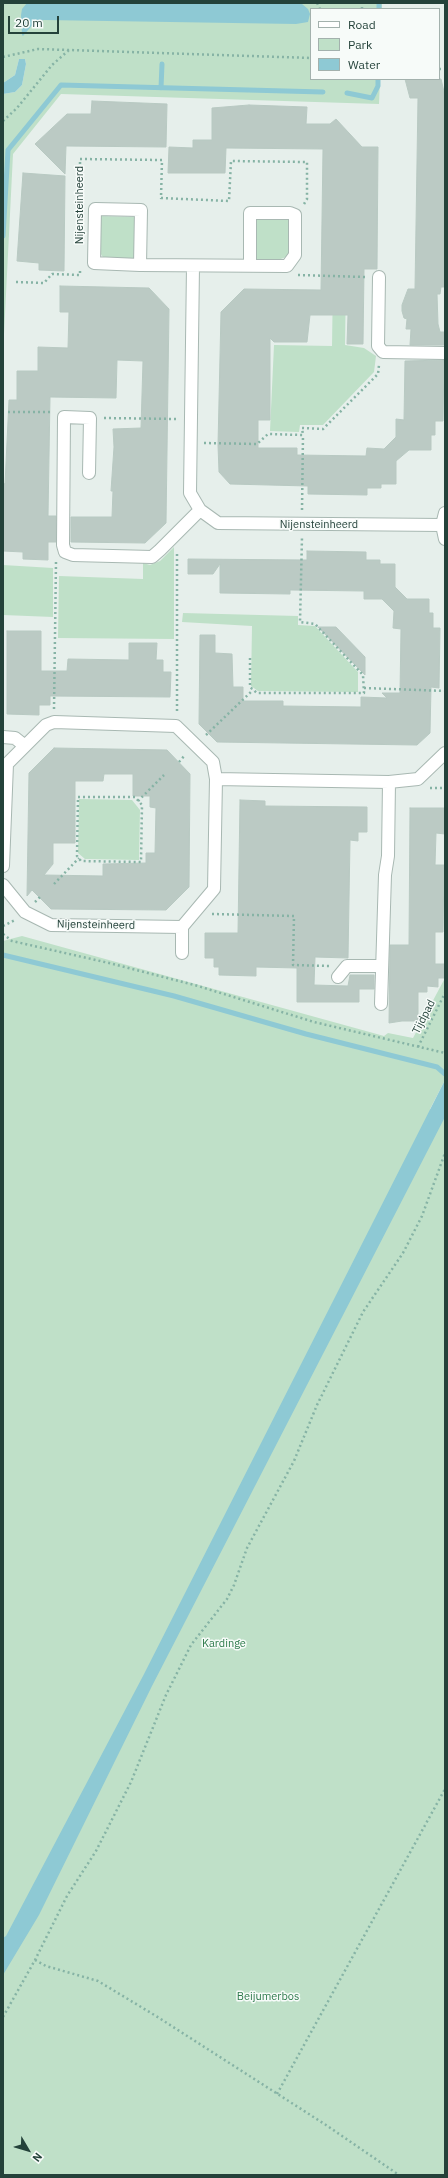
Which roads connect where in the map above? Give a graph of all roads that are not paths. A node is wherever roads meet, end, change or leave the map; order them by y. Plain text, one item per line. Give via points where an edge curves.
1 (250, 264) junction
2 (140, 265) junction
3 (194, 266) junction
4 (379, 277) road end
5 (445, 353) edge
6 (89, 473) dead end
7 (200, 510) junction
8 (444, 519) edge
9 (445, 539) edge
10 (3, 737) edge
11 (24, 746) junction
12 (445, 753) edge
13 (216, 779) junction
14 (389, 782) junction
15 (3, 866) edge
16 (3, 885) edge
17 (182, 926) junction
18 (182, 953) dead end
19 (382, 966) junction
20 (338, 977) dead end
21 (381, 1004) dead end

1 - 1 street via 250,212 290,212 295,215 295,255 287,266
1 - 3 street
2 - 2 street, Nijensteinheerd via 94,263 95,209 141,210
2 - 3 street
3 - 7 street, Nijensteinheerd via 190,493
4 - 5 street via 378,346 382,350
6 - 7 street via 90,418 64,416 63,545 65,552 73,555 152,557
7 - 8 street, Nijensteinheerd via 218,524 302,525
8 - 9 street
10 - 11 street via 15,738
11 - 13 street via 46,725 54,722 176,726 213,762
11 - 15 street via 7,764
12 - 14 street via 418,779
13 - 14 street
13 - 17 street via 214,889
14 - 19 street
16 - 17 street, Nijensteinheerd via 24,912 51,925
17 - 18 street
19 - 20 street via 347,966
19 - 21 street

